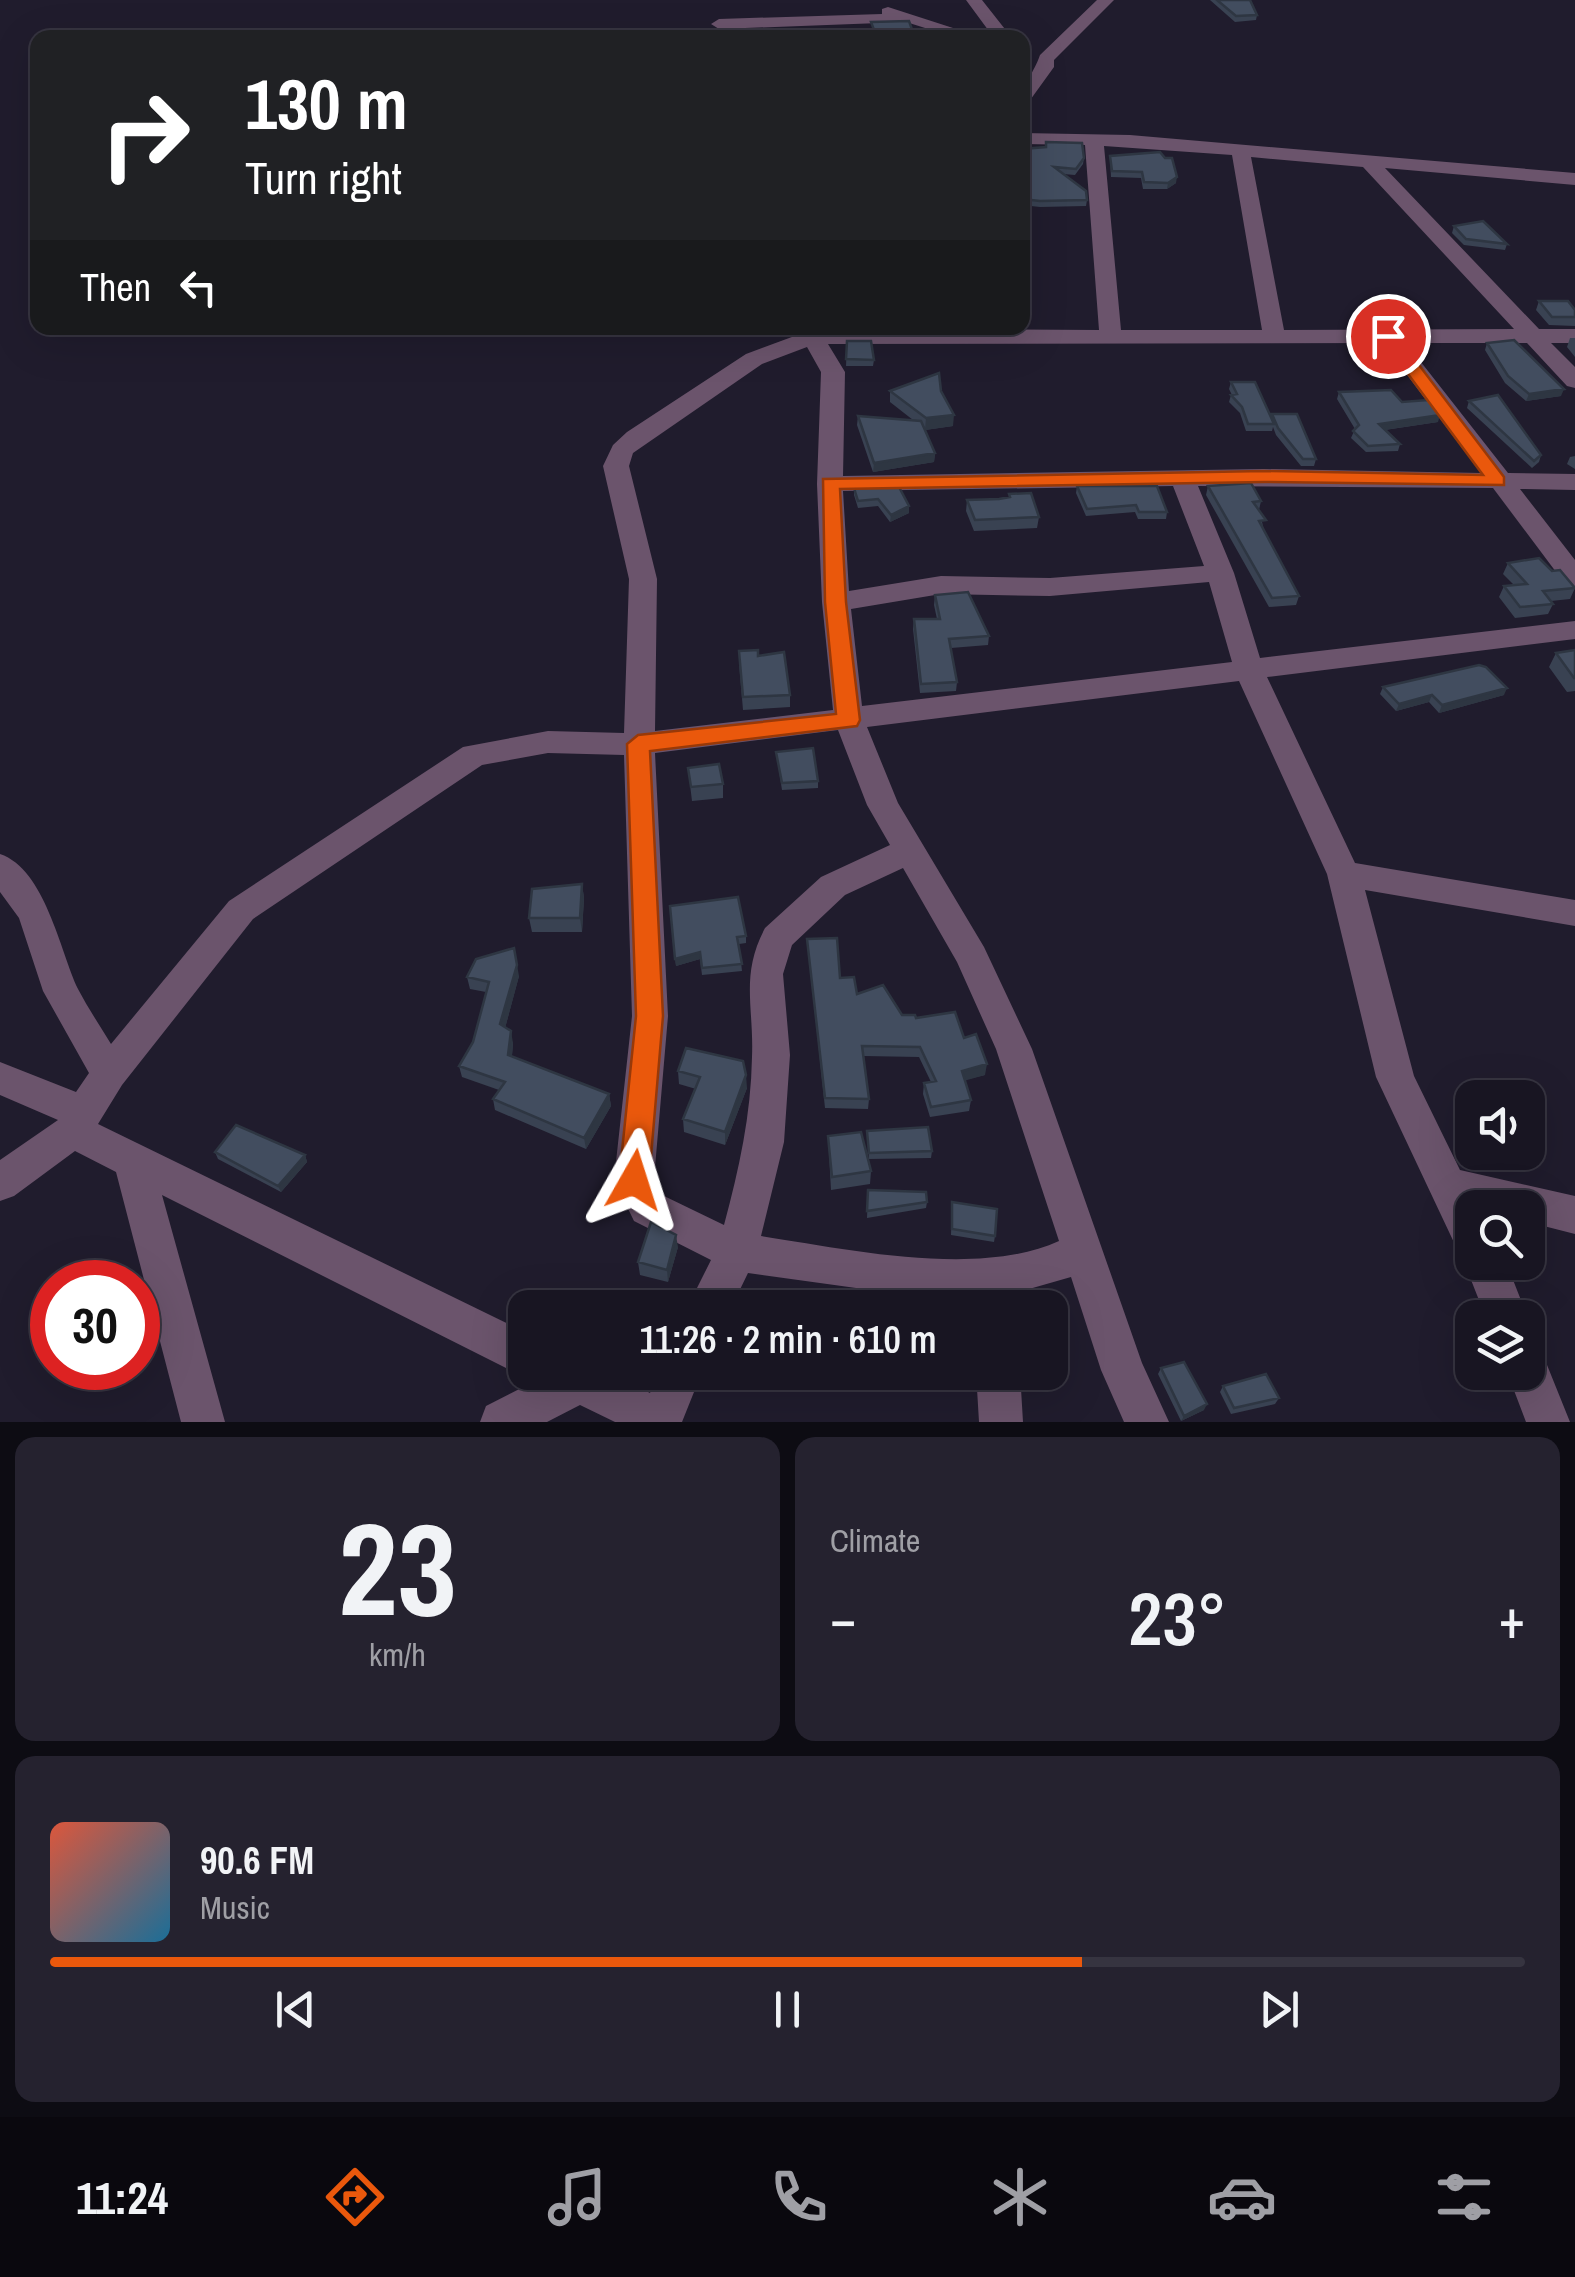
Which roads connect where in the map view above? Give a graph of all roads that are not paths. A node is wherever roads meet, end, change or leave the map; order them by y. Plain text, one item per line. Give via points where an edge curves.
1 (857, 0) edge
2 (1106, 0) edge
3 (977, 1) edge
4 (904, 18) junction
5 (720, 23) edge
6 (924, 30) edge
7 (994, 30) edge
8 (1030, 56) edge
9 (1046, 59) junction
10 (1030, 89) edge
11 (1030, 138) edge
12 (1094, 141) junction
13 (1240, 150) junction
14 (1366, 160) junction
15 (1575, 178) edge
16 (1030, 333) edge
17 (1110, 334) junction
18 (804, 335) edge
19 (812, 335) edge
20 (1274, 335) junction
21 (1388, 336) junction
22 (1536, 336) junction
23 (1575, 336) edge
24 (1575, 381) edge
25 (1182, 478) junction
26 (1497, 481) junction
27 (1575, 482) edge
28 (830, 484) junction
29 (1220, 573) junction
30 (1575, 578) edge
31 (836, 602) junction
32 (1575, 630) edge
33 (1250, 672) junction
34 (848, 720) junction
35 (638, 744) junction
36 (910, 851) junction
37 (0, 867) edge
38 (1344, 874) junction
39 (1575, 913) edge
40 (109, 1074) junction
41 (0, 1078) edge
42 (78, 1122) junction
43 (133, 1161) junction
44 (0, 1182) edge
45 (1447, 1185) junction
46 (1455, 1202) edge
47 (1575, 1214) edge
48 (1082, 1251) junction
49 (737, 1252) junction
50 (717, 1290) edge
51 (985, 1290) edge
52 (998, 1290) edge
53 (508, 1347) edge
54 (550, 1390) edge
55 (596, 1390) edge
56 (673, 1390) edge
57 (999, 1390) edge
58 (1536, 1390) edge
59 (660, 1421) edge
60 (203, 1422) edge
61 (502, 1422) edge
62 (1000, 1422) edge
63 (1147, 1422) edge
64 (1548, 1422) edge

1 - 4 street
2 - 9 street
3 - 7 street
4 - 5 street
4 - 6 street
8 - 9 street
9 - 10 street
11 - 12 street
12 - 13 street
12 - 17 street
13 - 14 street
13 - 20 street
14 - 15 street
14 - 22 street
16 - 17 street
17 - 20 street
18 - 35 street via 754,360 622,450 616,466 643,579
19 - 28 street via 833,372
20 - 21 street
21 - 22 street
21 - 26 street
22 - 23 street
22 - 24 street
25 - 26 street
25 - 28 street
25 - 29 street
26 - 27 street
26 - 30 street
28 - 31 street
29 - 31 street via 1050,587 942,585
29 - 33 street
31 - 34 street
32 - 33 street
33 - 34 street
33 - 38 street
34 - 35 street
34 - 36 street via 867,773
35 - 40 street via 548,742 474,755 241,910
35 - 49 street via 650,1016 634,1180 648,1208
36 - 48 street via 998,1012
36 - 49 street via 833,886 777,938 765,974 771,1055 765,1142
37 - 40 street via 34,914 60,991
38 - 39 street
38 - 45 street via 1395,1078
40 - 42 street
41 - 42 street
42 - 43 street
42 - 44 street
43 - 53 street
43 - 60 street
45 - 46 street
45 - 47 street
48 - 52 street
48 - 63 street
49 - 50 street
49 - 51 street via 904,1272
54 - 61 street
55 - 59 street
56 - 59 street
57 - 62 street
58 - 64 street

